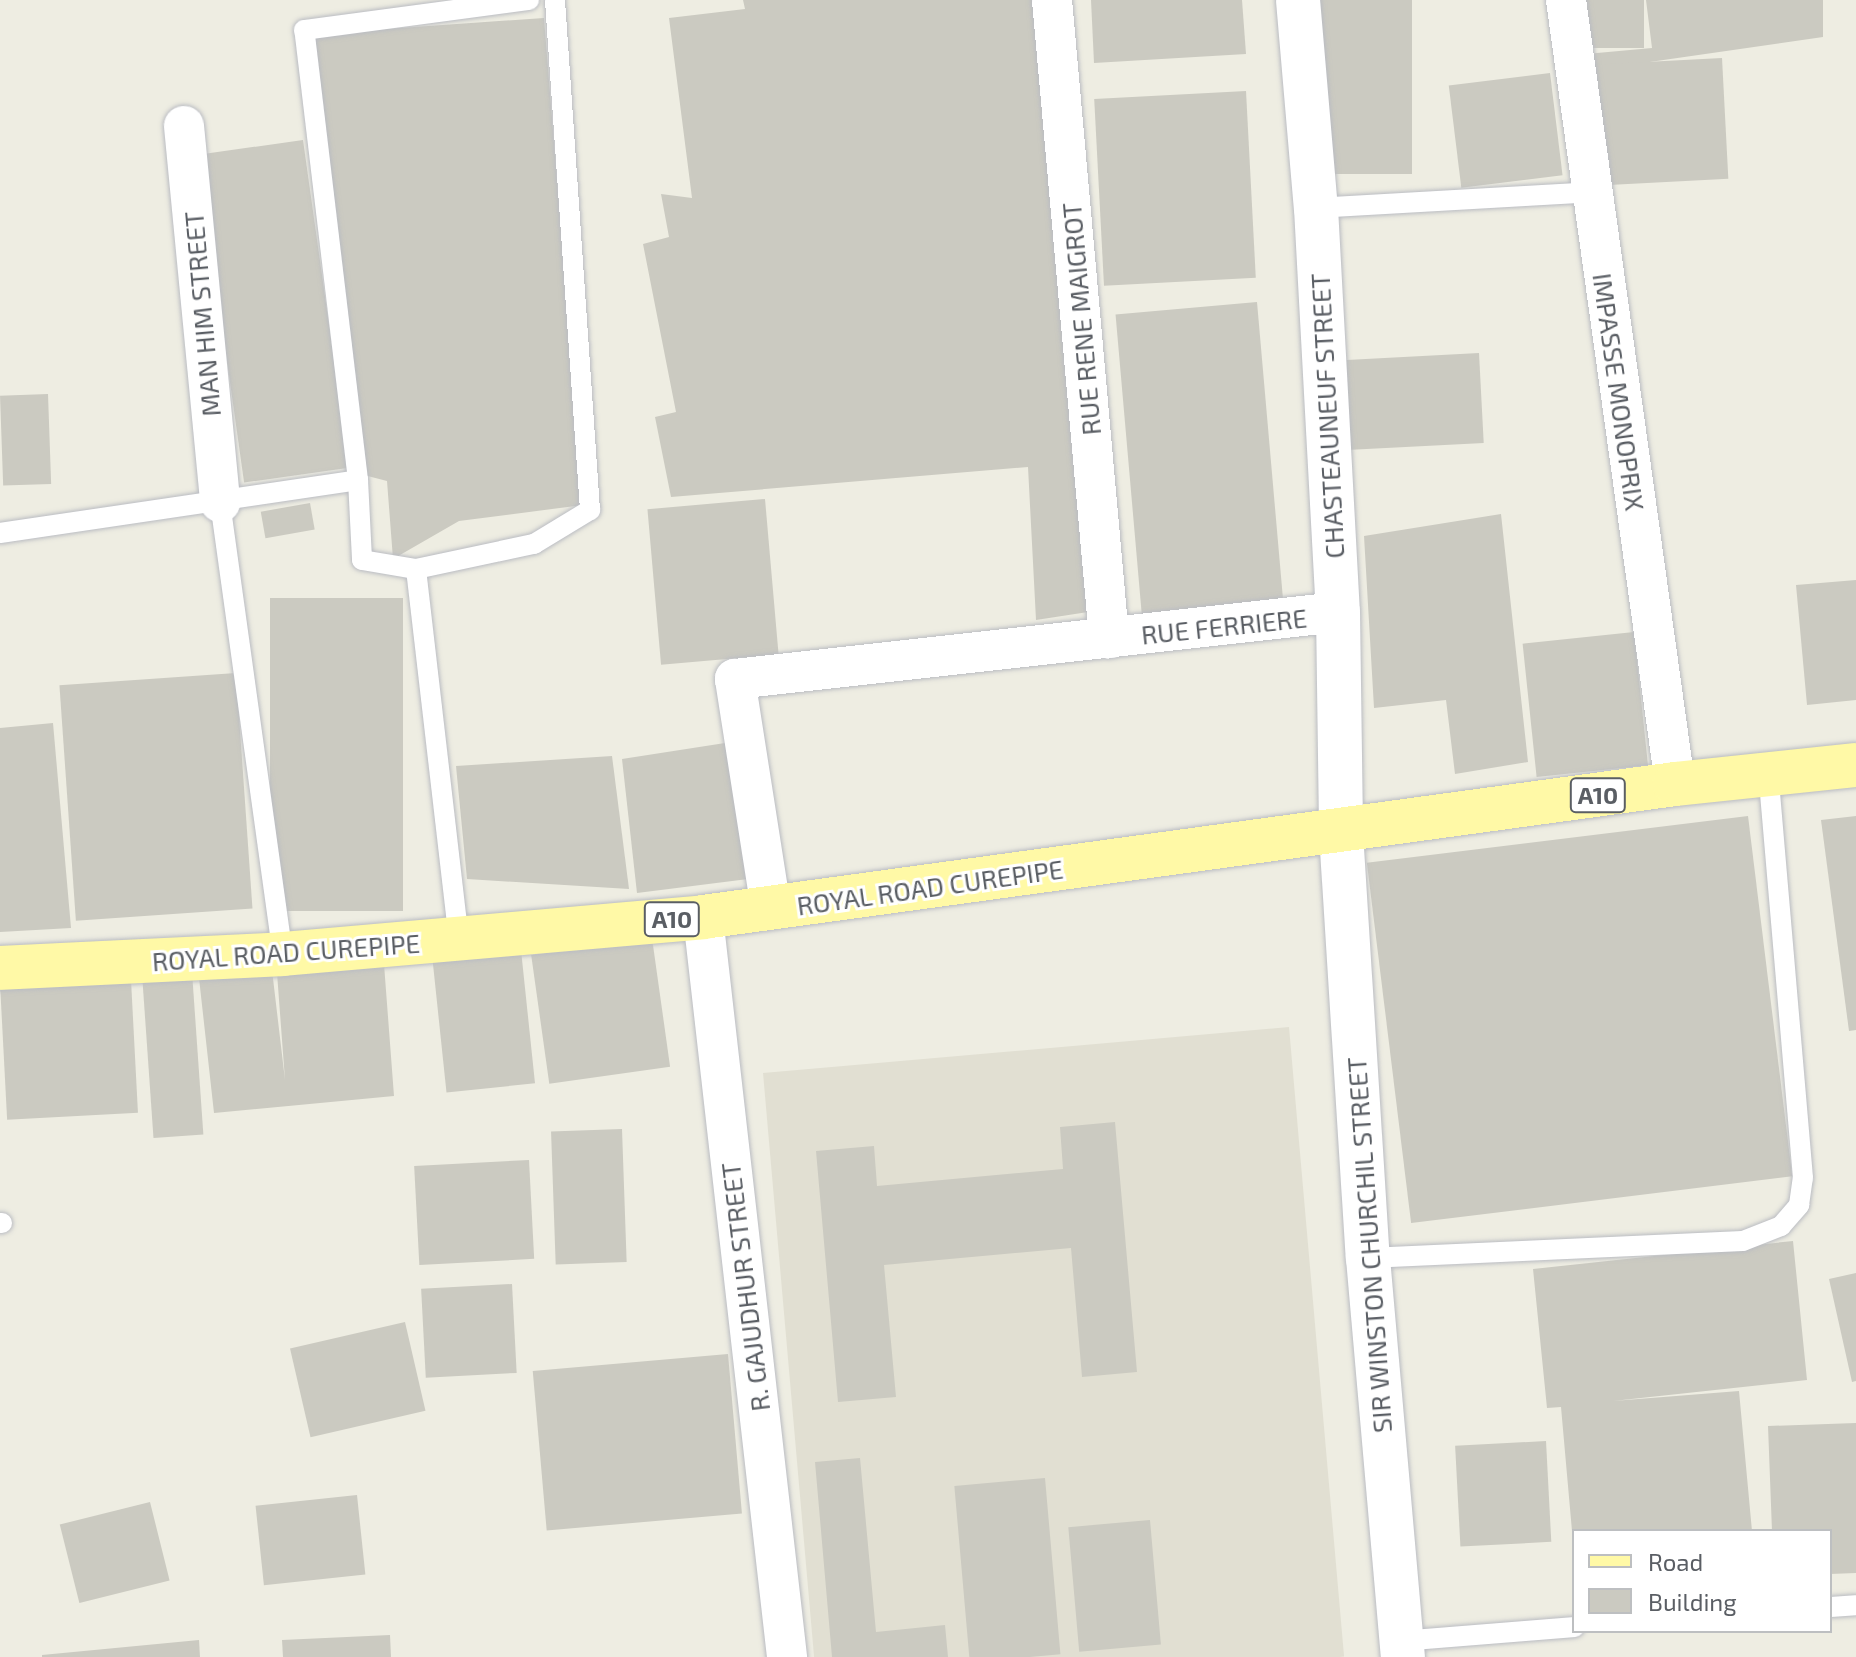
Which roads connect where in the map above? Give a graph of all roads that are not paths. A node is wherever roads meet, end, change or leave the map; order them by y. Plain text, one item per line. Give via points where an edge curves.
1 (529, 0) edge
2 (555, 0) edge
3 (1052, 0) edge
4 (1298, 0) edge
5 (1566, 0) edge
6 (184, 126) dead end
7 (1590, 192) junction
8 (1316, 208) junction
9 (358, 480) junction
10 (220, 502) junction
11 (0, 533) edge
12 (416, 569) junction
13 (1338, 612) junction
14 (1109, 638) junction
15 (1856, 765) edge
16 (1768, 773) junction
17 (1675, 784) junction
18 (1341, 833) junction
19 (771, 909) junction
20 (703, 917) junction
21 (459, 939) junction
22 (283, 954) junction
23 (0, 968) edge
24 (1368, 1258) junction
25 (1856, 1605) edge
26 (1832, 1607) edge
27 (1572, 1627) edge
28 (1402, 1649) edge
29 (787, 1657) edge

1 - 9 lane via 304,30
2 - 12 lane via 590,510 534,544
3 - 14 street, RUE RENE MAIGROT
4 - 8 street, CHASTEAUNEUF STREET
5 - 7 street, IMPASSE MONOPRIX
6 - 10 street, MAN HIM STREET
7 - 8 lane
7 - 17 street, IMPASSE MONOPRIX
8 - 13 street, CHASTEAUNEUF STREET
9 - 10 lane
9 - 12 lane via 362,560
10 - 11 lane
10 - 22 lane
12 - 21 lane
13 - 14 street, RUE FERRIERE
13 - 18 street, CHASTEAUNEUF STREET
14 - 19 street, RUE FERRIERE via 735,679
15 - 16 main road, ROYAL ROAD CUREPIPE / A10
16 - 17 main road, ROYAL ROAD CUREPIPE / A10
16 - 24 lane via 1803,1178 1799,1205 1781,1226 1743,1241
17 - 18 main road, ROYAL ROAD CUREPIPE / A10
18 - 19 main road, ROYAL ROAD CUREPIPE / A10
18 - 24 street, SIR WINSTON CHURCHIL STREET
19 - 20 main road, ROYAL ROAD CUREPIPE / A10
20 - 21 main road, ROYAL ROAD CUREPIPE / A10
20 - 29 street, R. GAJUDHUR STREET
21 - 22 main road, ROYAL ROAD CUREPIPE / A10
22 - 23 main road, ROYAL ROAD CUREPIPE / A10
24 - 28 street, SIR WINSTON CHURCHIL STREET
25 - 26 lane
27 - 28 lane

